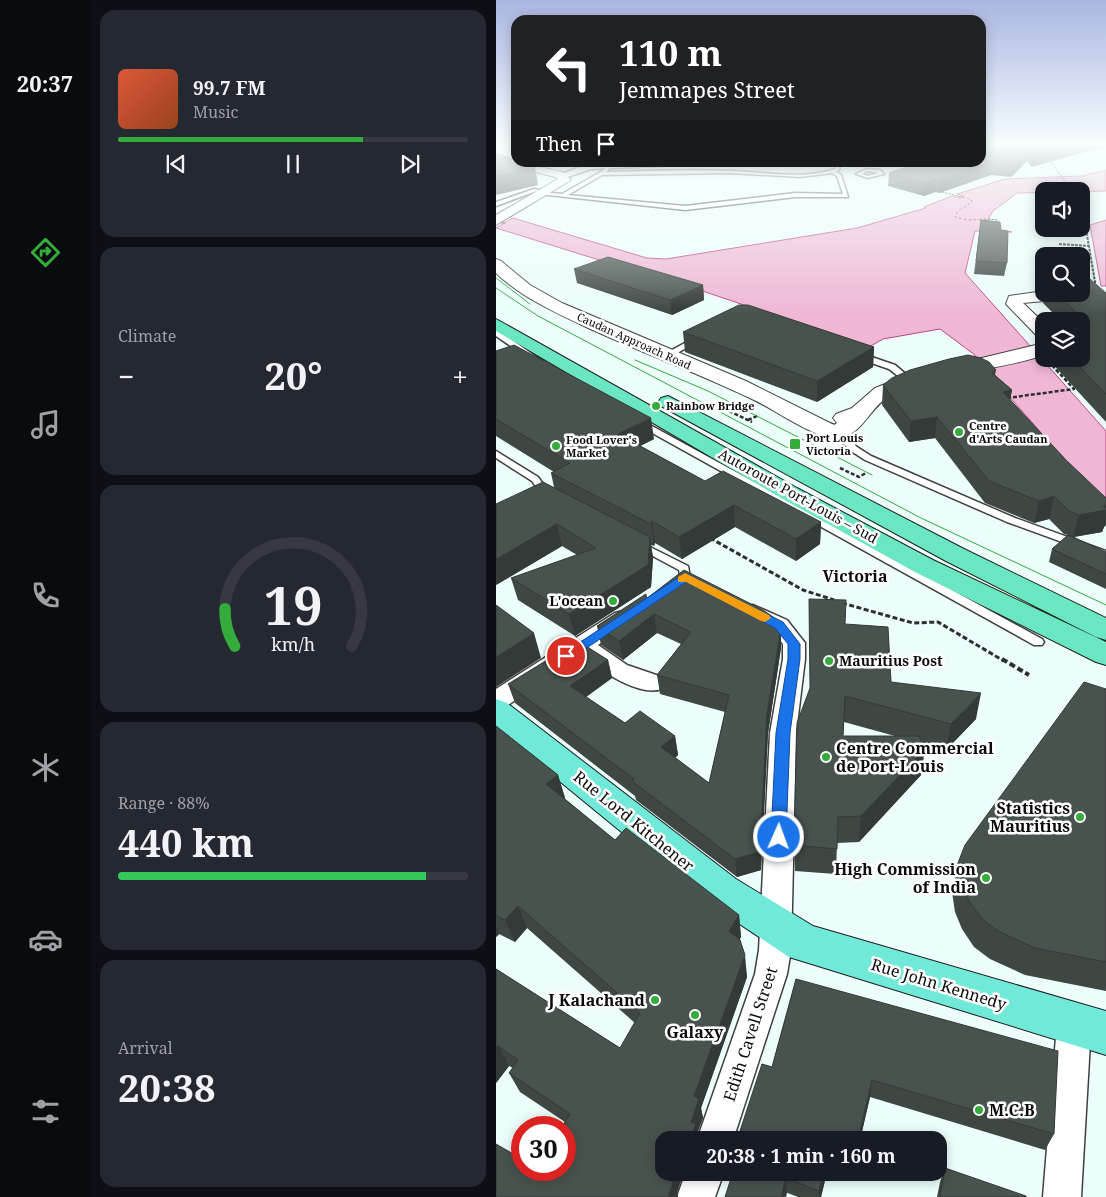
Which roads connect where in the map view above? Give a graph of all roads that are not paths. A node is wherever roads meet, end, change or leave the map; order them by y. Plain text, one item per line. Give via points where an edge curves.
1 (525, 202) edge
2 (623, 202) edge
3 (737, 202) edge
4 (496, 204) edge
5 (506, 216) edge
6 (496, 264) edge
7 (1035, 297) edge
8 (497, 312) edge
9 (1035, 324) edge
10 (496, 333) edge
11 (705, 336) edge
12 (855, 354) edge
13 (1035, 354) edge
14 (665, 356) junction
15 (546, 367) edge
16 (910, 380) junction
17 (772, 409) junction
18 (859, 412) junction
19 (628, 416) edge
20 (820, 418) junction
21 (837, 432) junction
22 (496, 454) edge
23 (542, 499) edge
24 (632, 540) edge
25 (1106, 555) edge
26 (685, 580) edge
27 (736, 603) edge
28 (637, 608) edge
29 (1106, 630) edge
30 (1038, 642) dead end
31 (582, 645) junction
32 (1106, 655) edge
33 (654, 682) dead end
34 (496, 701) edge
35 (496, 710) edge
36 (776, 926) junction
37 (1090, 1029) edge
38 (719, 1131) edge
39 (702, 1181) edge
40 (696, 1197) edge
41 (1062, 1197) edge

1 - 5 street
2 - 3 lane via 685,208
4 - 5 lane
6 - 14 street, Caudan Approach Road via 534,294
7 - 9 street via 1014,299 1014,304
8 - 29 highway, Autoroute Port-Louis – Sud via 955,556
8 - 32 highway, Autoroute Port-Louis – Sud via 789,493 924,566
10 - 15 lane
11 - 14 lane
12 - 16 lane via 892,368
13 - 16 street
14 - 17 street, Caudan Approach Road
16 - 18 street via 882,392
17 - 20 street
17 - 21 street
18 - 20 street via 845,417
18 - 21 street via 855,421
19 - 30 lane
20 - 21 lane
21 - 25 lane via 868,458 951,496
22 - 23 lane via 535,479
24 - 26 lane
27 - 36 street, Edith Cavell Street via 779,625 794,644 783,733
28 - 31 street
31 - 33 street via 619,671
31 - 34 street
35 - 36 main road, Rue Lord Kitchener via 722,891
36 - 37 main road, Rue John Kennedy via 803,944
36 - 38 street, Edith Cavell Street via 771,974
37 - 41 street
39 - 40 street

